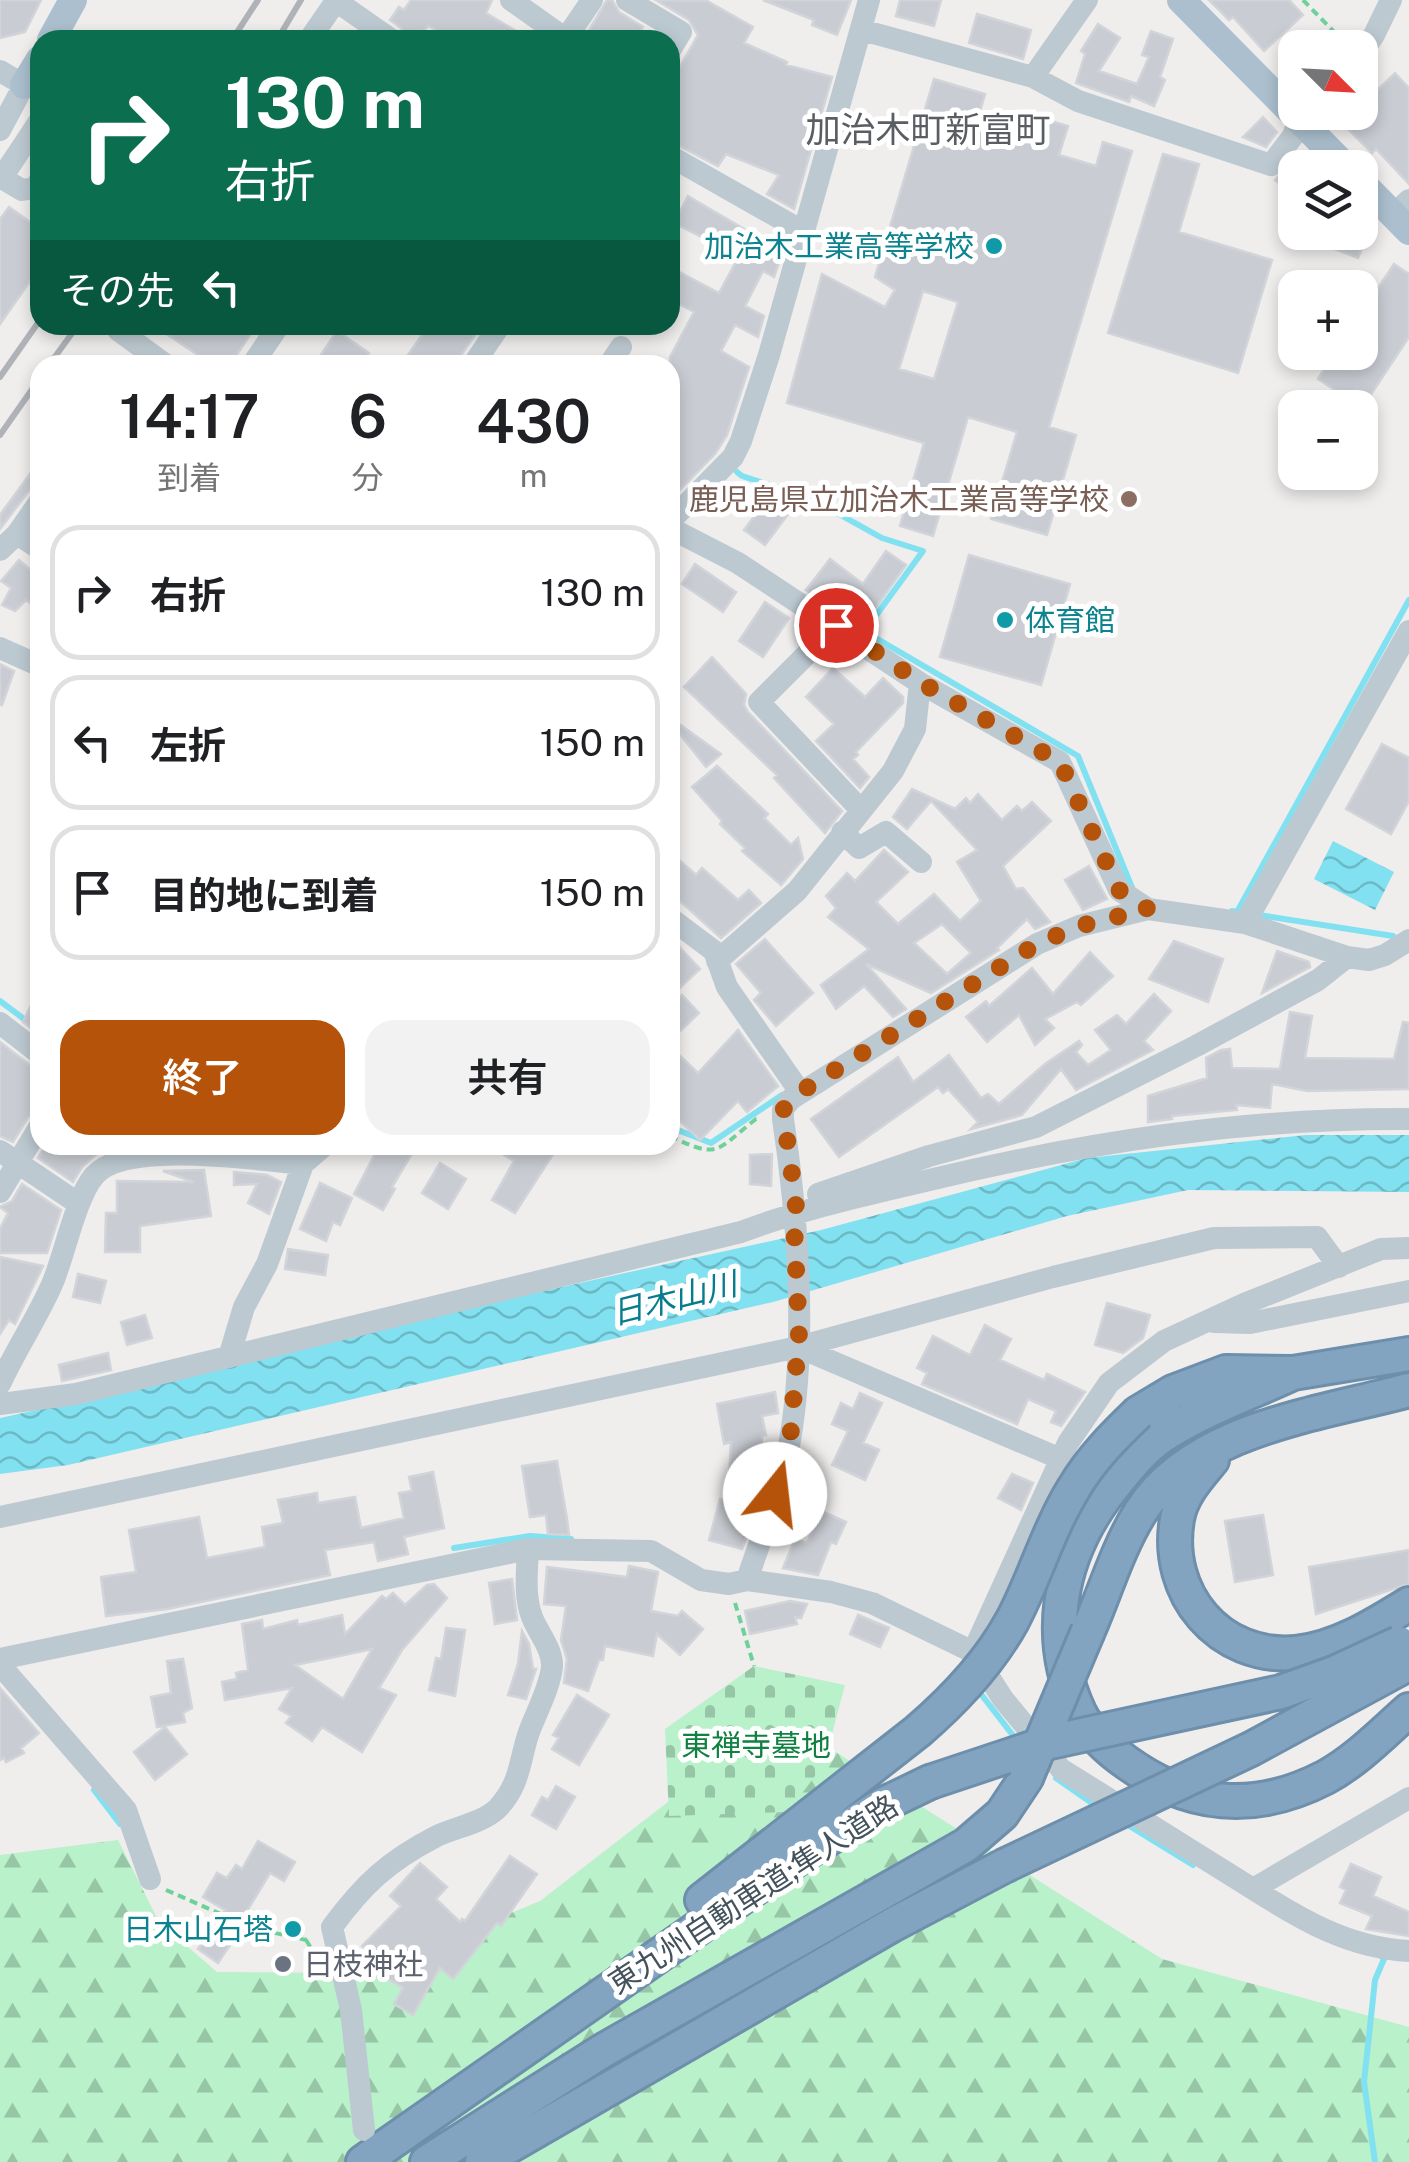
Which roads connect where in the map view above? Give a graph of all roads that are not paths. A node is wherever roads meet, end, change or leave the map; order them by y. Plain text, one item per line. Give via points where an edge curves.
1 (73, 0) edge
2 (510, 0) edge
3 (592, 0) edge
4 (627, 0) edge
5 (870, 0) edge
6 (1086, 0) edge
7 (1181, 0) edge
8 (1391, 0) edge
9 (56, 30) edge
10 (316, 30) edge
11 (378, 30) edge
12 (553, 30) edge
13 (572, 30) edge
14 (678, 30) edge
15 (862, 30) junction
16 (1376, 30) edge
17 (29, 67) edge
18 (1034, 76) junction
19 (1278, 91) edge
20 (0, 130) edge
21 (1296, 130) edge
22 (1316, 130) edge
23 (30, 134) edge
24 (1332, 150) edge
25 (680, 162) edge
26 (0, 178) edge
27 (30, 189) edge
28 (1378, 195) edge
29 (1404, 215) edge
30 (804, 232) junction
31 (680, 514) edge
32 (30, 516) edge
33 (680, 530) edge
34 (18, 534) junction
35 (30, 543) edge
36 (0, 550) edge
37 (836, 625) junction
38 (1409, 632) edge
39 (0, 648) edge
40 (30, 662) edge
41 (920, 682) junction
42 (860, 810) junction
43 (842, 832) junction
44 (921, 862) dead end
45 (1148, 909) junction
46 (1245, 923) junction
47 (680, 926) edge
48 (1409, 940) edge
49 (1347, 956) junction
50 (718, 962) junction
51 (0, 1023) edge
52 (30, 1046) edge
53 (800, 1092) junction
54 (1409, 1119) edge
55 (30, 1137) edge
56 (153, 1155) edge
57 (230, 1155) edge
58 (313, 1155) edge
59 (10, 1158) edge
60 (303, 1164) junction
61 (0, 1192) edge
62 (79, 1204) junction
63 (794, 1213) junction
64 (1409, 1248) edge
65 (1338, 1267) junction
66 (1409, 1292) edge
67 (1210, 1322) junction
68 (798, 1340) junction
69 (1409, 1354) edge
70 (229, 1357) junction
71 (1293, 1373) junction
72 (0, 1384) edge
73 (1409, 1390) edge
74 (0, 1404) edge
75 (1232, 1438) junction
76 (1061, 1459) junction
77 (0, 1517) edge
78 (528, 1549) junction
79 (738, 1582) junction
80 (1409, 1604) edge
81 (1406, 1651) edge
82 (973, 1652) junction
83 (0, 1662) edge
84 (1409, 1710) edge
85 (1409, 1798) edge
86 (150, 1878) road end
87 (1253, 1889) junction
88 (1409, 1951) edge
89 (434, 2109) junction
90 (364, 2146) edge
91 (428, 2162) edge
92 (482, 2162) edge

1 - 9 main road
2 - 12 street
3 - 13 street
4 - 14 street
5 - 15 street
6 - 18 street
7 - 19 main road
8 - 16 street
10 - 11 street via 336,0
15 - 18 street
15 - 30 street
17 - 20 street
18 - 21 street via 1078,101 1271,165
22 - 24 main road
23 - 26 street
25 - 30 street
26 - 27 street
28 - 29 main road
30 - 31 street via 734,457
32 - 34 street
33 - 37 street
34 - 35 street
34 - 36 street
37 - 41 street
37 - 42 street via 759,702
38 - 46 street
39 - 40 street
41 - 42 street via 915,729 893,771
41 - 45 street via 1060,762 1119,890
42 - 43 street
43 - 44 street via 859,848 886,832
43 - 50 street via 797,891
45 - 46 street
45 - 53 street via 1037,944
46 - 49 street
47 - 50 street via 714,951
48 - 49 street via 1369,960
49 - 63 street via 1318,980 1036,1127 851,1181
50 - 53 street via 727,986
51 - 52 street
53 - 63 street via 783,1110
54 - 63 street via 1317,1118 1121,1139
55 - 59 street
56 - 62 street via 109,1164 95,1174
57 - 60 street
58 - 60 street
59 - 61 street
59 - 62 street
60 - 70 street
62 - 72 street via 51,1288
63 - 68 street
63 - 70 street via 742,1232
64 - 65 street via 1380,1249
65 - 67 street
65 - 68 street via 1317,1237 1214,1238
66 - 67 street via 1250,1324
67 - 76 street via 1124,1369
68 - 76 street
68 - 77 street
68 - 79 street via 790,1441
69 - 71 highway
70 - 74 street via 76,1394
71 - 84 highway via 1160,1437 1093,1514 1074,1548 1062,1593 1058,1634 1068,1682 1081,1716 1145,1776 1190,1798 1235,1803 1324,1778
71 - 89 highway, bridge via 1226,1372 1138,1413 1104,1445 1074,1488 1012,1621 951,1702
73 - 75 highway
75 - 80 highway via 1189,1487 1177,1517 1180,1580 1214,1629 1265,1652 1296,1653 1337,1643
75 - 91 highway, bridge via 1195,1457 1142,1510 1026,1778 1002,1814 966,1845 604,2050
76 - 82 street
78 - 79 street via 650,1551 701,1580
78 - 83 street
78 - 90 street via 526,1593 552,1666 509,1794 494,1812 388,1865 362,1886 332,1927 351,2010
79 - 82 street via 872,1603
81 - 89 highway, 東九州自動車道;隼人道路, bridge via 1281,1692 1050,1742 930,1782 804,1854
81 - 92 highway, 東九州自動車道;隼人道路, bridge via 1251,1749 875,1935
82 - 87 street via 1061,1769
83 - 86 street via 126,1810
85 - 87 street
87 - 88 street via 1318,1929
89 - 90 highway, 東九州自動車道;隼人道路

